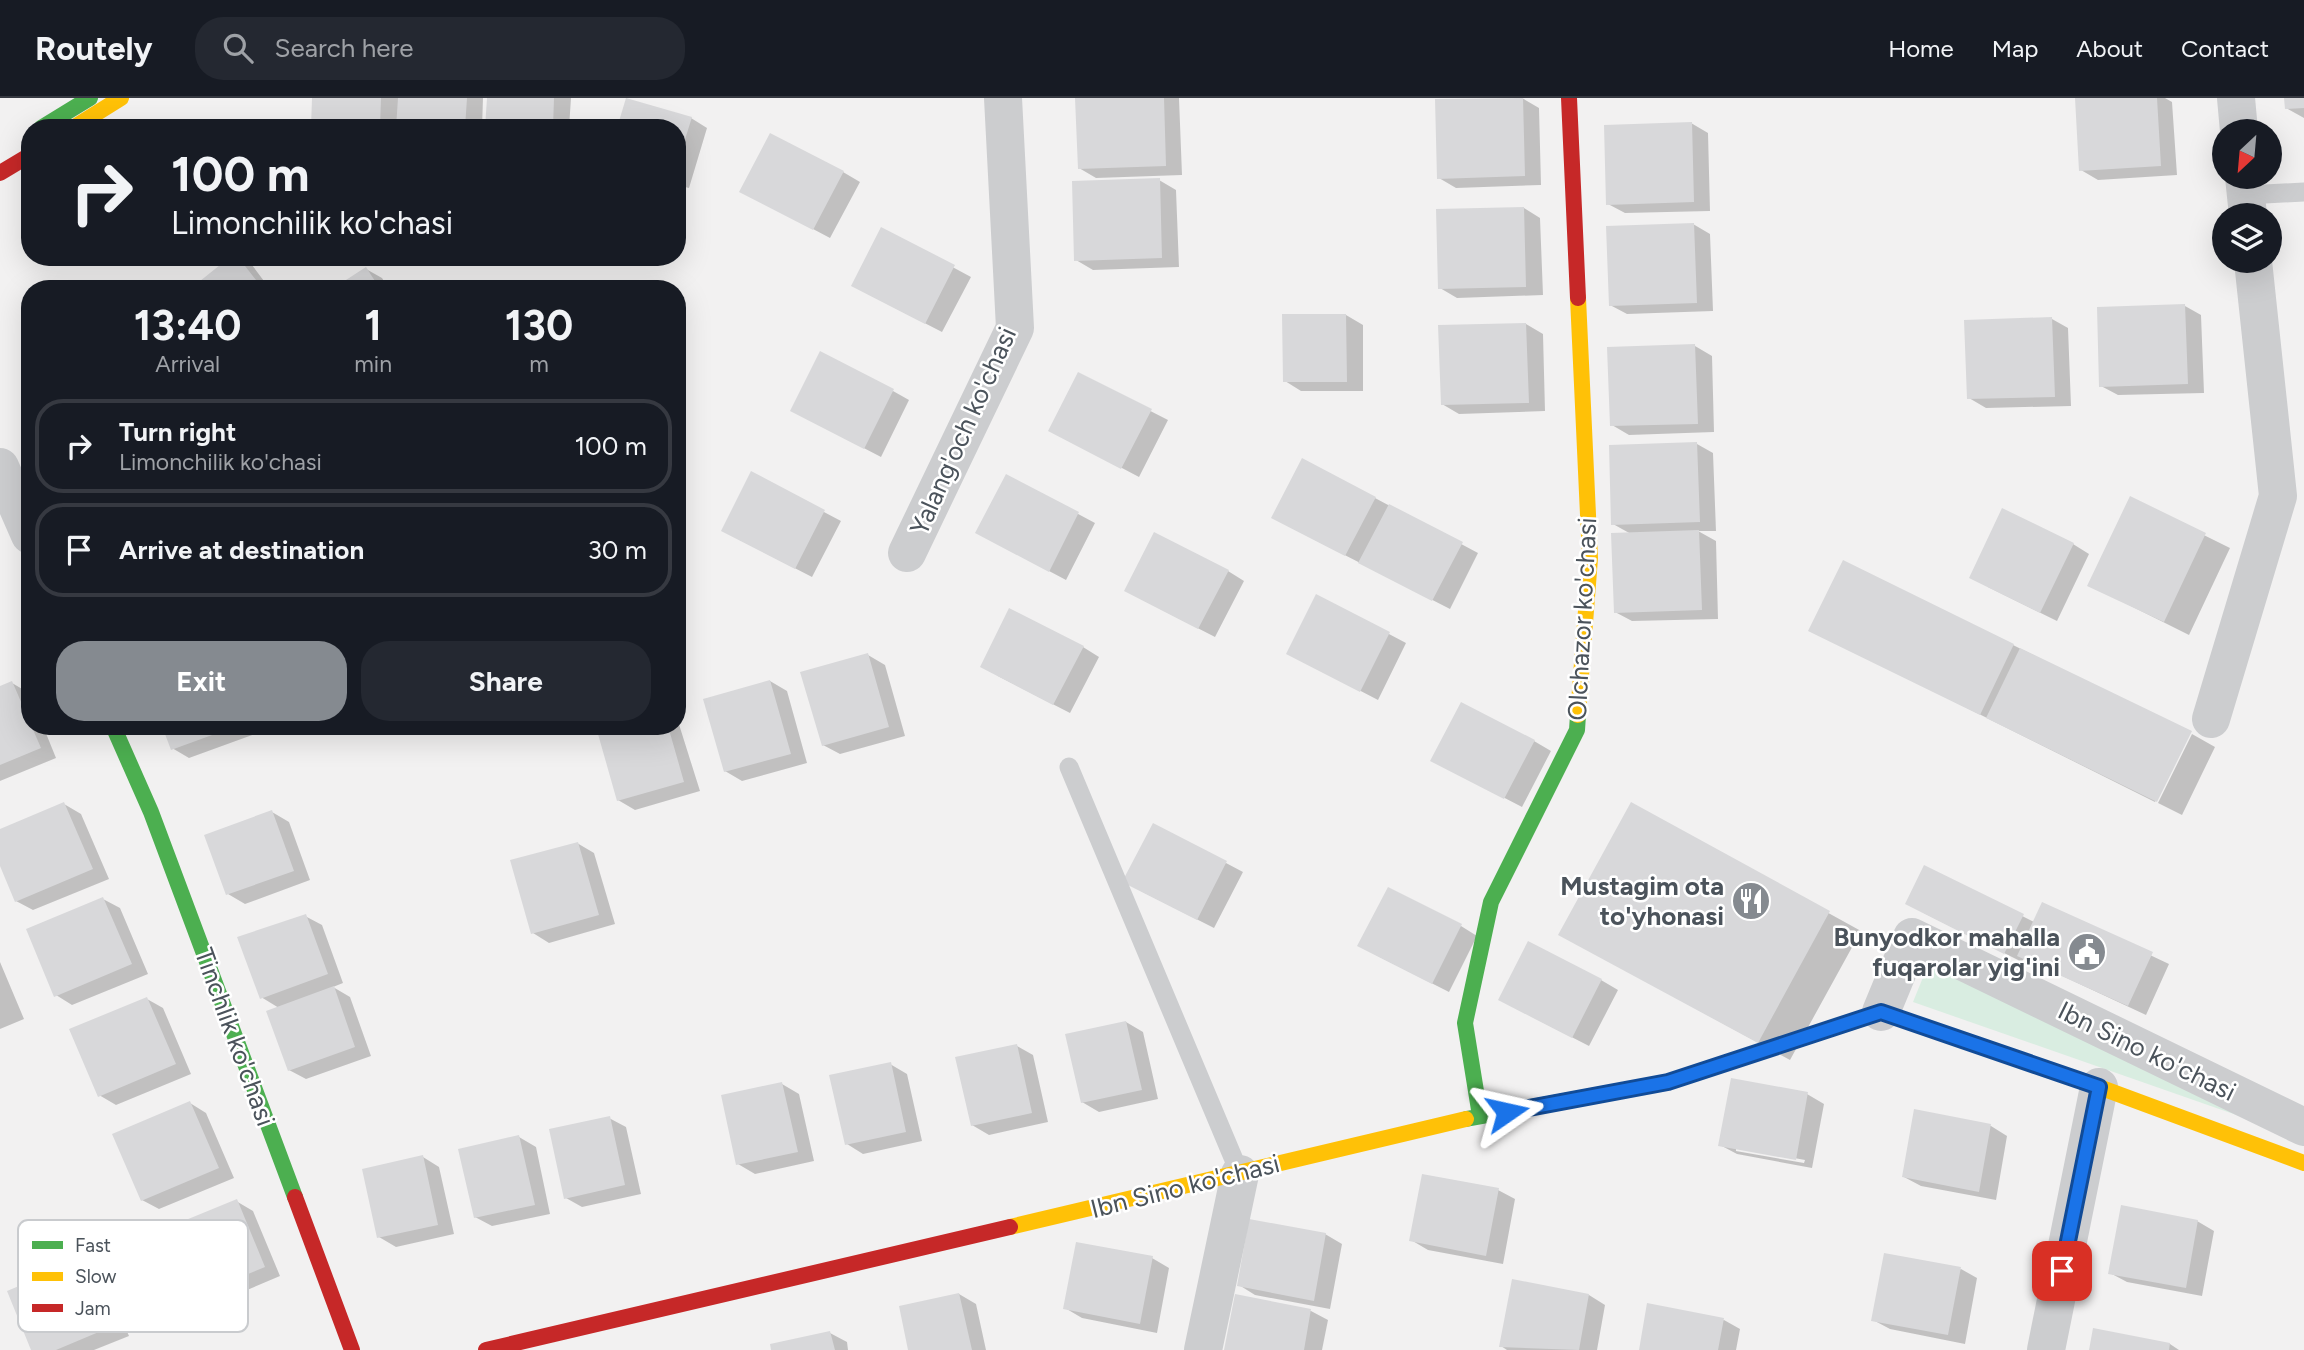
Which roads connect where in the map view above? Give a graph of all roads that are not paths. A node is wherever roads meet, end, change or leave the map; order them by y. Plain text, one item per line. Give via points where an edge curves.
1 (90, 98) edge
2 (121, 98) edge
3 (1003, 98) edge
4 (1569, 98) edge
5 (2236, 98) edge
6 (56, 119) edge
7 (88, 119) edge
8 (2238, 119) edge
9 (21, 160) edge
10 (0, 173) edge
11 (2304, 192) edge
12 (2246, 196) edge
13 (2254, 273) edge
14 (0, 467) edge
15 (21, 515) edge
16 (907, 553) dead end
17 (2211, 719) dead end
18 (117, 735) edge
19 (1069, 767) dead end
20 (1881, 1012) junction
21 (2099, 1087) junction
22 (1480, 1116) junction
23 (2304, 1127) edge
24 (2304, 1163) edge
25 (1240, 1174) junction
26 (352, 1350) edge
27 (486, 1350) edge
28 (1203, 1350) edge
29 (2046, 1350) edge

1 - 6 street
2 - 7 street
3 - 16 street, Yalang'och ko'chasi via 1015,328
4 - 22 street, Olchazor ko'chasi via 1590,558 1577,730 1491,902 1465,1023
5 - 8 street
9 - 10 street
11 - 12 lane
13 - 17 street via 2278,496
14 - 15 street
18 - 26 street, Tinchlik ko'chasi via 151,812
19 - 25 lane
20 - 21 street, Ibn Sino ko'chasi
20 - 22 street, Ibn Sino ko'chasi via 1668,1082
20 - 23 street, Ibn Sino ko'chasi via 1912,937
21 - 24 street, Ibn Sino ko'chasi
21 - 29 street
22 - 25 street, Ibn Sino ko'chasi
25 - 27 street, Ibn Sino ko'chasi
25 - 28 street

